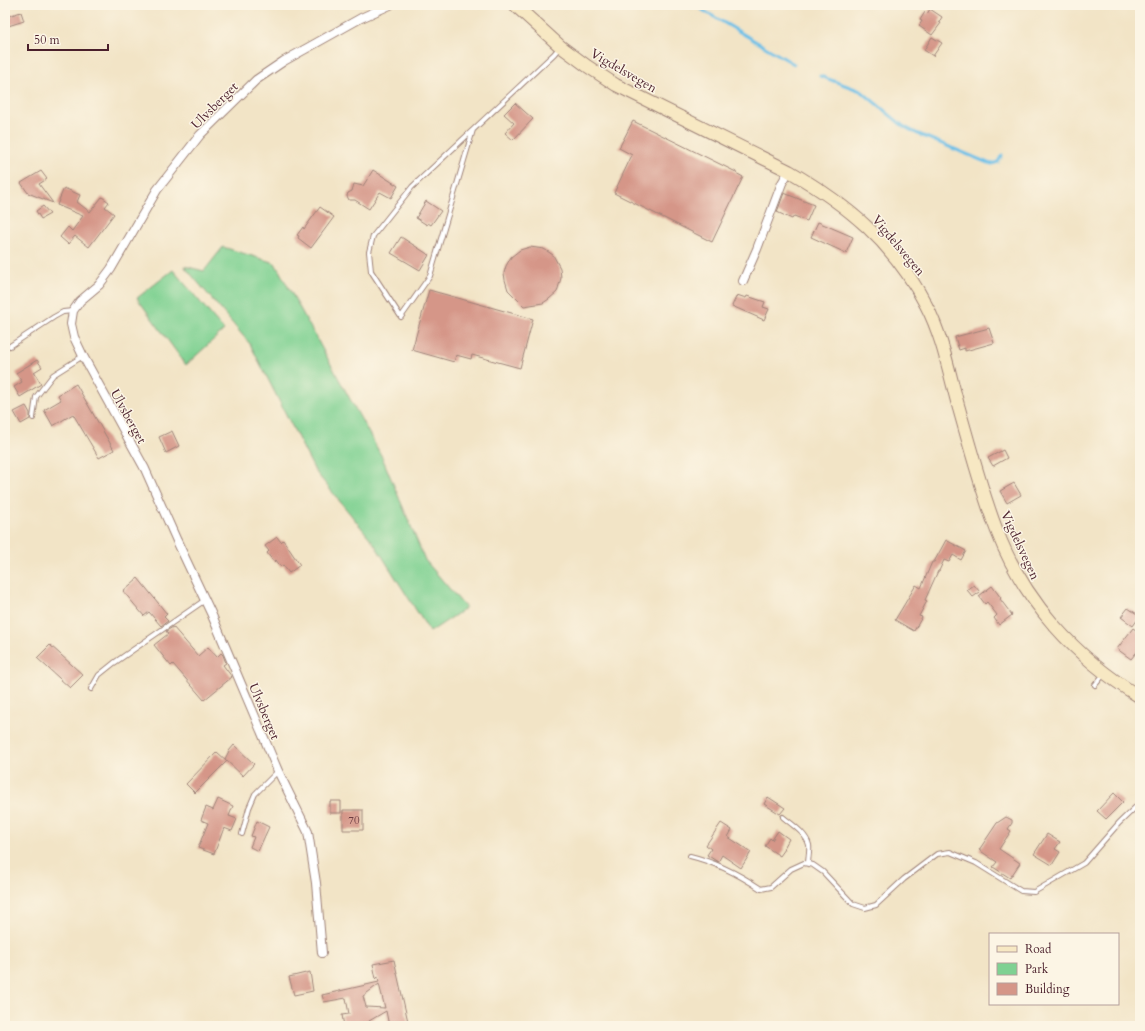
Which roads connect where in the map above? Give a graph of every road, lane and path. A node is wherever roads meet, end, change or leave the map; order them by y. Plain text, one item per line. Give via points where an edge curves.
1 (390, 5) edge
2 (515, 5) edge
3 (560, 46) junction
4 (473, 130) junction
5 (789, 171) junction
6 (742, 281) dead end
7 (73, 311) junction
8 (10, 346) dead end
9 (83, 356) junction
10 (34, 418) dead end
11 (205, 600) junction
12 (1105, 673) junction
13 (1095, 685) dead end
14 (91, 689) dead end
15 (1140, 697) edge
16 (278, 771) junction
17 (1140, 803) edge
18 (783, 817) dead end
19 (242, 834) dead end
20 (690, 856) dead end
21 (808, 864) junction
22 (322, 953) dead end

1 - 7 street, Ulvsberget via 284,60 256,80 227,107 200,135 157,190 111,269
2 - 3 main road, Vigdelsvegen
3 - 4 lane
3 - 5 main road, Vigdelsvegen via 616,85
4 - 4 lane via 430,276 401,316 371,271 369,252 373,236 412,187
5 - 6 street
5 - 12 main road, Vigdelsvegen via 830,195 874,232 913,282 938,336 983,492 997,532 1015,570 1032,599 1053,625 1084,657
7 - 8 lane via 63,312
7 - 9 street, Ulvsberget via 71,324
9 - 10 lane via 53,375 36,396
9 - 11 street, Ulvsberget via 145,469
11 - 14 lane via 114,663 99,675
11 - 16 street, Ulvsberget
12 - 13 lane
12 - 15 main road, Vigdelsvegen
16 - 19 lane via 255,794
16 - 22 street, Ulvsberget via 308,832 316,883
17 - 21 lane via 1084,862 1034,892 1021,891 976,863 950,852 937,854 904,878 876,905 865,908 854,904 823,872
18 - 21 lane via 806,840 809,849
20 - 21 lane via 727,870 761,889 771,887 791,868

